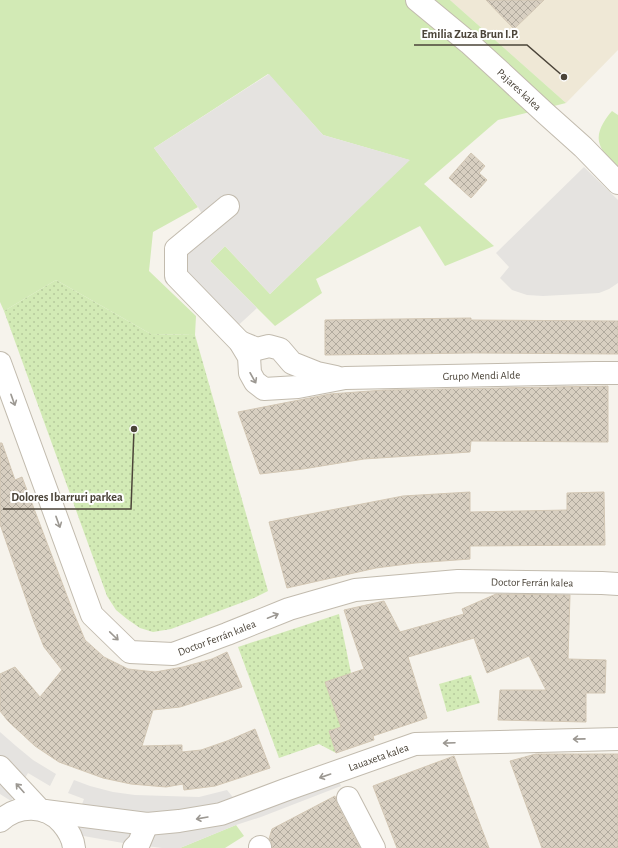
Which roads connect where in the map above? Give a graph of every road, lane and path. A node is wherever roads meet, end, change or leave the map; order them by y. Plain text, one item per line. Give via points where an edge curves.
1 (417, 0) edge
2 (618, 183) edge
3 (228, 206) dead end
4 (240, 342) junction
5 (0, 363) edge
6 (618, 373) edge
7 (345, 378) junction
8 (618, 584) edge
9 (618, 738) edge
10 (0, 767) edge
11 (42, 810) junction
12 (356, 811) dead end
13 (0, 821) edge
14 (147, 824) junction
15 (74, 848) edge
16 (134, 848) edge
17 (374, 848) edge

1 - 2 street, Pajares kalea via 469,43 583,147
3 - 4 street, Grupo Mendi Alde via 176,249 176,276
4 - 7 street, Grupo Mendi Alde via 257,348 269,346 280,349 292,363 317,373
4 -> 7 street, Grupo Mendi Alde via 249,357 250,373 255,382 264,389 298,387
5 -> 8 street, Doctor Ferrán kalea via 92,615 130,652 173,654 289,609 354,590 458,581
6 - 7 street, Grupo Mendi Alde
9 -> 14 street, Lauaxeta kalea via 415,744 221,814
11 -> 10 street
11 - 13 street, Lauaxeta kalea via 18,810
11 - 14 street, Lauaxeta kalea
11 - 15 street via 58,818 68,829
12 - 17 street
14 - 16 street via 139,843

